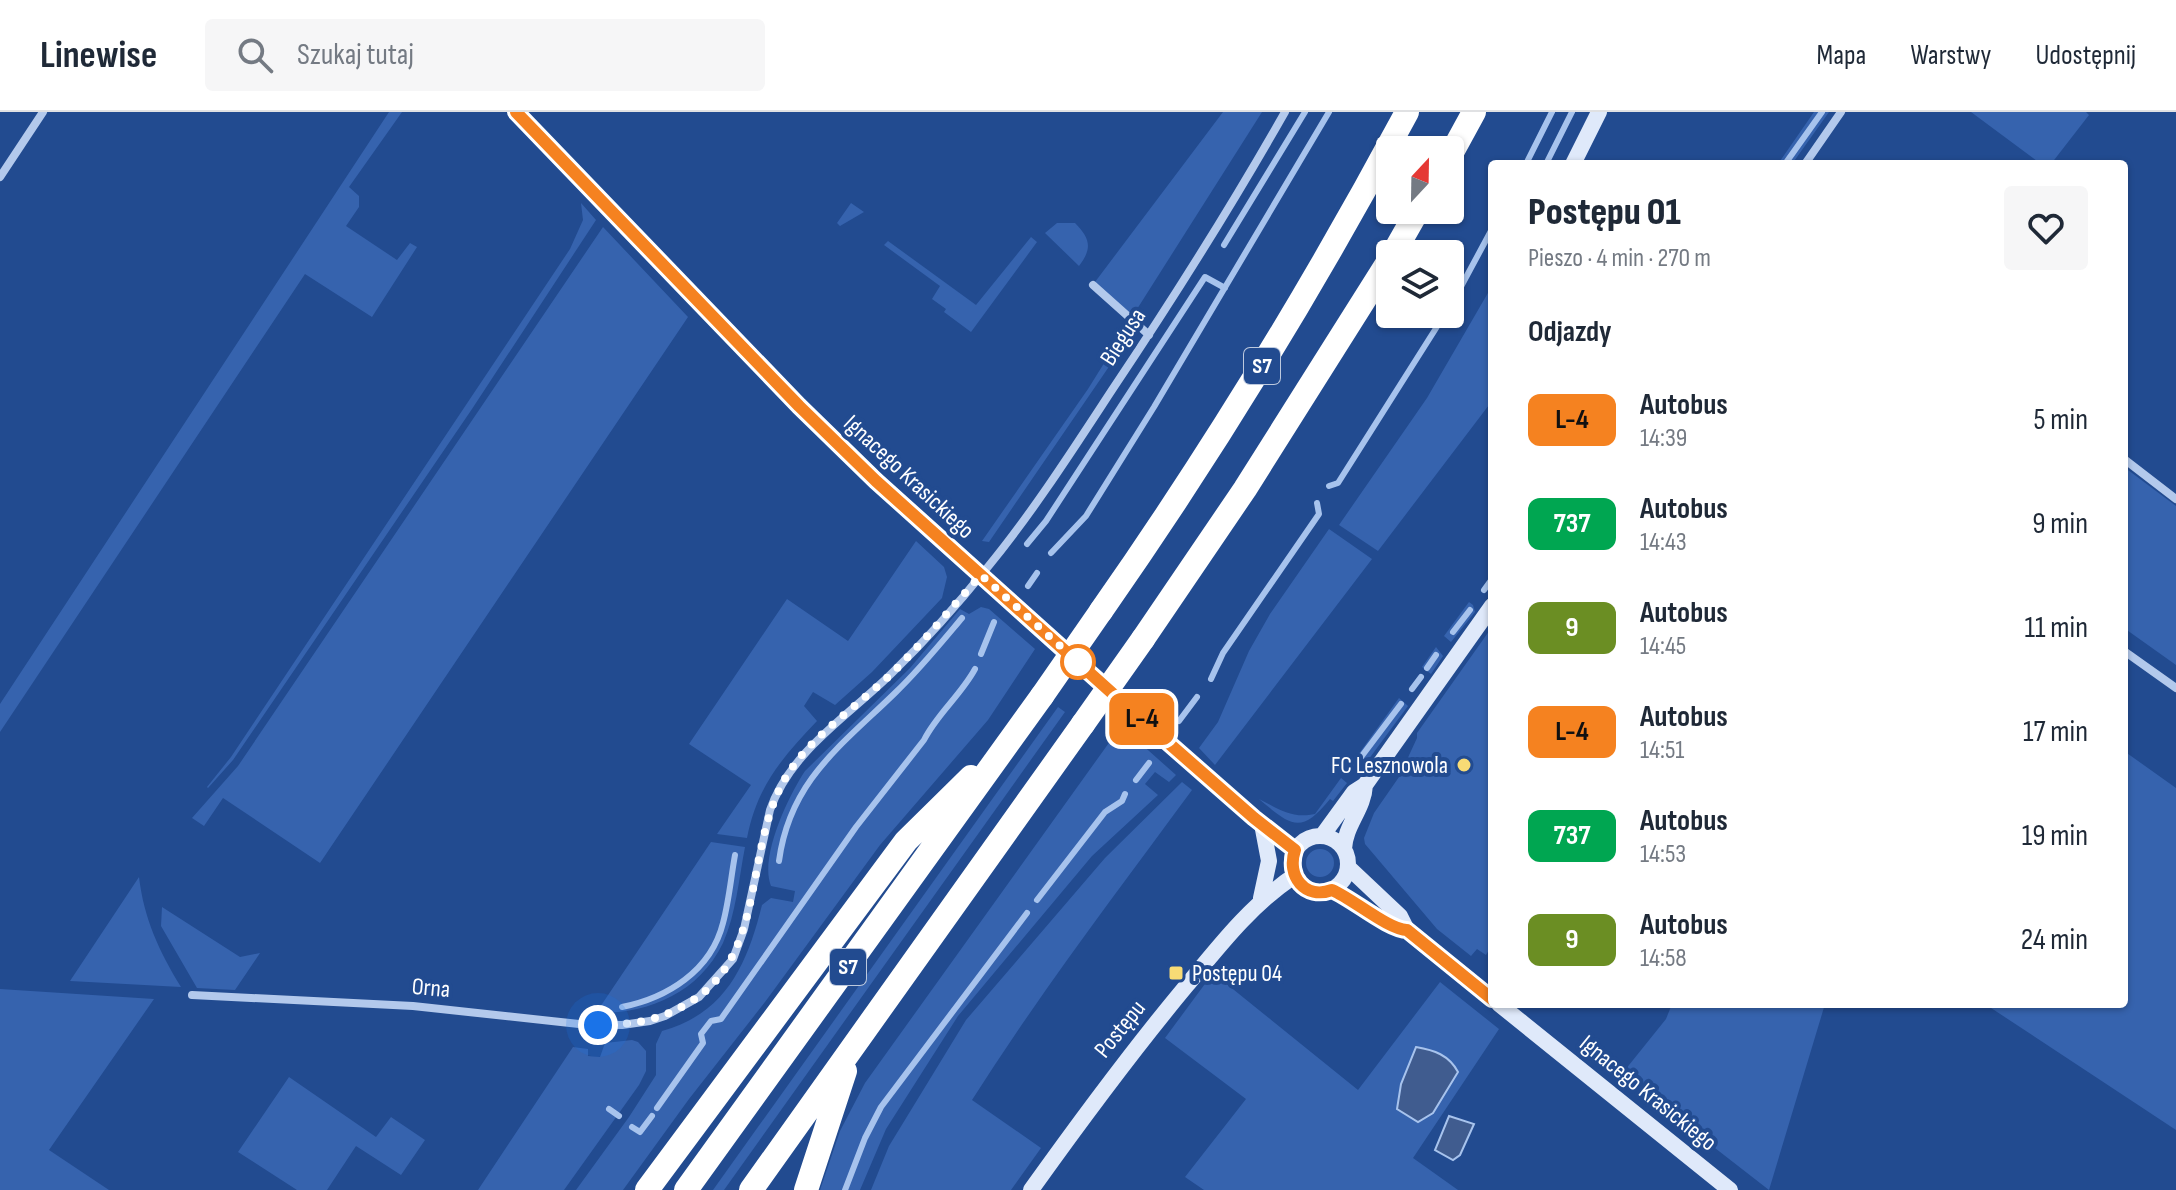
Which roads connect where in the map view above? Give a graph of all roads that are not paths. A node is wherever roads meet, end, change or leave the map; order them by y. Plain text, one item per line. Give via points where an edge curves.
1 (43, 112) edge
2 (516, 112) edge
3 (1285, 112) edge
4 (1407, 112) edge
5 (1474, 112) edge
6 (1599, 112) edge
7 (1841, 112) edge
8 (1461, 136) edge
9 (1575, 160) edge
10 (1808, 160) edge
11 (0, 177) edge
12 (1376, 280) edge
13 (1093, 285) dead end
14 (1149, 335) junction
15 (2128, 462) edge
16 (2176, 499) edge
17 (981, 575) junction
18 (1488, 612) edge
19 (2128, 654) edge
20 (2176, 688) edge
21 (1008, 743) junction
22 (1365, 785) junction
23 (1262, 824) junction
24 (1322, 836) junction
25 (1344, 849) junction
26 (1295, 850) junction
27 (1348, 867) junction
28 (1294, 876) junction
29 (1332, 890) junction
30 (1261, 900) junction
31 (1407, 930) junction
32 (192, 995) dead end
33 (1488, 996) edge
34 (1504, 1008) edge
35 (665, 1016) joint
36 (855, 1042) junction
37 (647, 1190) edge
38 (686, 1190) edge
39 (751, 1190) edge
40 (806, 1190) edge
41 (1031, 1190) edge
42 (1730, 1190) edge

1 - 11 street
2 - 17 street, Ignacego Krasickiego via 820,426
3 - 14 street, Biegusa
4 - 21 highway, S7, bridge via 1182,495
5 - 8 highway
6 - 9 street
7 - 10 street
12 - 36 highway, S7, bridge via 1253,477 1143,639
13 - 14 street
14 - 17 street, Biegusa via 1031,513
15 - 16 street
17 - 23 street, Ignacego Krasickiego
17 - 35 street, Biegusa via 893,672 796,762 770,810 733,959 699,997
18 - 22 street
19 - 20 street
21 - 37 highway via 906,841
21 - 38 highway, S7
22 - 24 street
22 - 25 street
23 - 26 street, Ignacego Krasickiego
23 - 30 street via 1269,861
24 - 25 street
24 - 26 street
25 - 27 street
26 - 28 street
27 - 29 street
27 - 31 street via 1400,916
28 - 29 street via 1307,890
28 - 30 street, Postępu
29 - 31 street via 1392,927
30 - 41 street, Postępu via 1108,1082
31 - 33 street
32 - 35 street, Orna via 413,1006 579,1024 622,1025
34 - 42 street, Ignacego Krasickiego
36 - 39 highway, S7
36 - 40 highway

